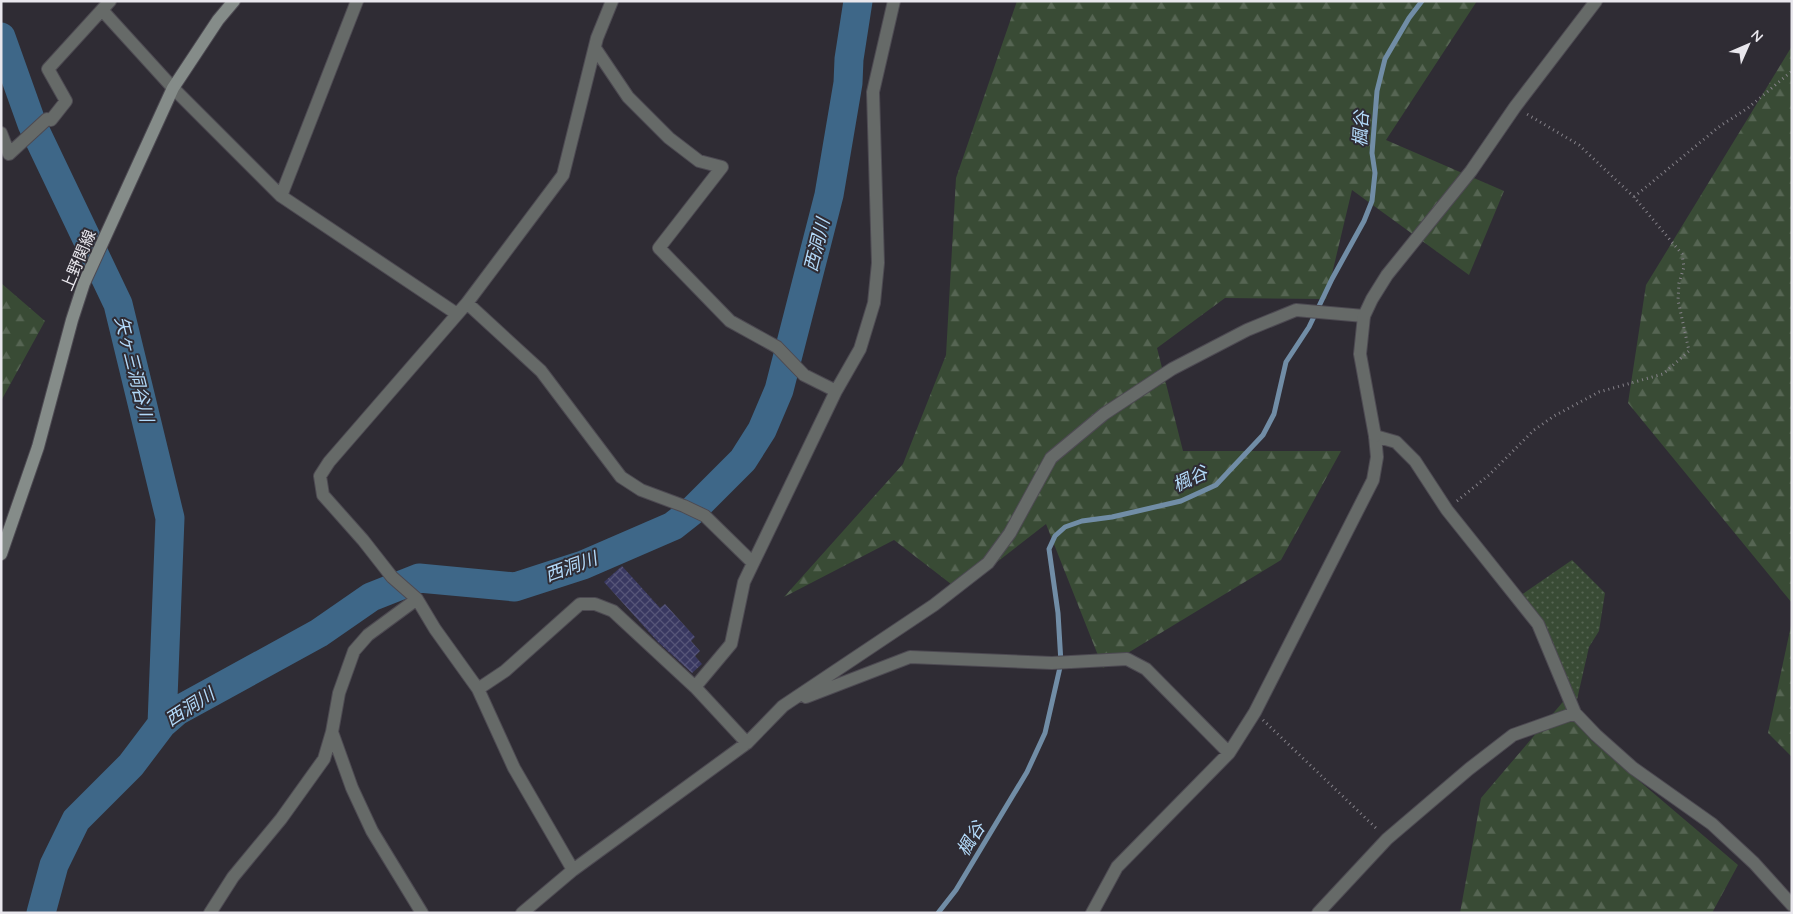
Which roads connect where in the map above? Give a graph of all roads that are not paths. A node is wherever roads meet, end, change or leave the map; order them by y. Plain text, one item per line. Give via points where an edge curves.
1 (234, 1) edge
2 (357, 1) edge
3 (612, 1) edge
4 (894, 1) edge
5 (1596, 1) edge
6 (106, 6) edge
7 (595, 48) junction
8 (173, 88) junction
9 (1, 133) edge
10 (282, 196) junction
11 (466, 303) junction
12 (457, 314) junction
13 (1364, 316) junction
14 (836, 391) junction
15 (1375, 436) junction
16 (1, 554) edge
17 (754, 563) junction
18 (416, 599) junction
19 (695, 687) junction
20 (478, 688) junction
21 (782, 706) junction
22 (1575, 713) junction
23 (332, 732) junction
24 (747, 743) junction
25 (1229, 753) junction
26 (573, 870) junction
27 (1788, 907) edge
28 (210, 913) edge
29 (422, 913) edge
30 (522, 913) edge
31 (1092, 913) edge
32 (1318, 913) edge

1 - 8 main road, 上野関線
2 - 10 street
3 - 7 street
4 - 14 street via 873,92 878,263 874,303 860,349
5 - 13 street via 1471,171 1387,275
6 - 8 street
6 - 9 street via 48,69 66,100 51,120 48,119 9,154
7 - 11 street via 563,175
7 - 14 street via 628,97 669,138 699,161 722,167 659,248 730,321 778,348 804,374
8 - 10 street
8 - 16 main road, 上野関線 via 84,283 38,447
10 - 12 street
11 - 12 street
11 - 17 street via 542,371 621,477 641,490 705,516
12 - 18 street via 320,476 323,495 392,577
13 - 15 street via 1360,354
13 - 21 street via 1296,310 1247,330 1172,369 1104,414 1051,458 1010,533 988,563 934,605
14 - 17 street
15 - 22 street via 1396,442 1415,461 1447,510 1538,624
15 - 25 street via 1373,480 1255,712
17 - 19 street via 744,582 731,644
18 - 20 street
18 - 23 street via 368,635 354,651 339,693
19 - 20 street via 613,611 595,604 580,604 505,671
19 - 24 street
20 - 26 street via 514,768
21 - 24 street
21 - 25 street via 910,657 1052,662 1127,659 1146,669
22 - 27 street via 1633,768 1712,824 1754,863
22 - 32 street via 1513,734 1387,839
23 - 28 street via 324,759 281,819 233,877
23 - 29 street via 372,831
24 - 26 street
25 - 31 street via 1117,867
26 - 30 street

